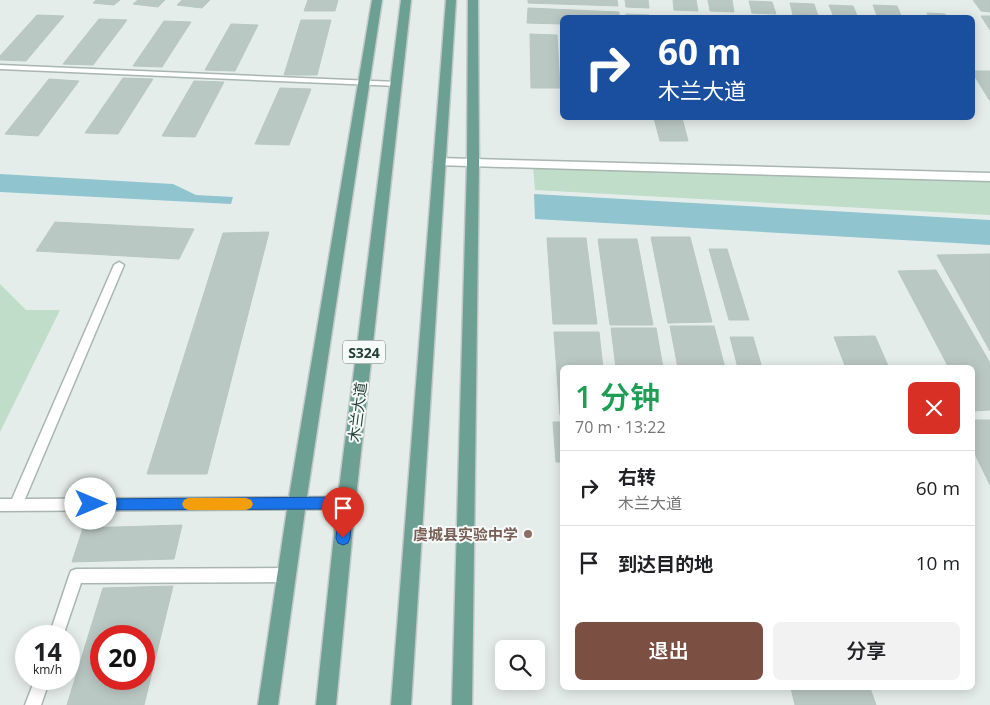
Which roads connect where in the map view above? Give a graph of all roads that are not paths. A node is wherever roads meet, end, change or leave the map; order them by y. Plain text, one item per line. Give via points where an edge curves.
1 (377, 0) edge
2 (406, 0) edge
3 (451, 0) edge
4 (473, 0) edge
5 (0, 66) edge
6 (364, 82) junction
7 (397, 84) junction
8 (439, 162) junction
9 (473, 163) junction
10 (990, 177) edge
11 (119, 264) dead end
12 (297, 503) junction
13 (346, 503) junction
14 (0, 505) edge
15 (16, 505) junction
16 (287, 575) junction
17 (60, 625) edge
18 (38, 690) edge
19 (33, 705) edge
20 (268, 705) edge
21 (326, 705) edge
22 (401, 705) edge
23 (462, 705) edge

1 - 6 main road
2 - 7 main road, 木兰大道 / S324
3 - 8 main road
4 - 9 main road
5 - 6 lane
6 - 7 lane
6 - 12 main road
7 - 13 main road, 木兰大道 / S324
8 - 9 street
8 - 22 main road
9 - 10 street
9 - 23 main road
11 - 15 lane
12 - 13 lane
12 - 15 lane
12 - 16 main road
13 - 21 main road, 木兰大道 / S324
14 - 15 lane
16 - 17 lane via 76,576
16 - 20 main road
18 - 19 lane

